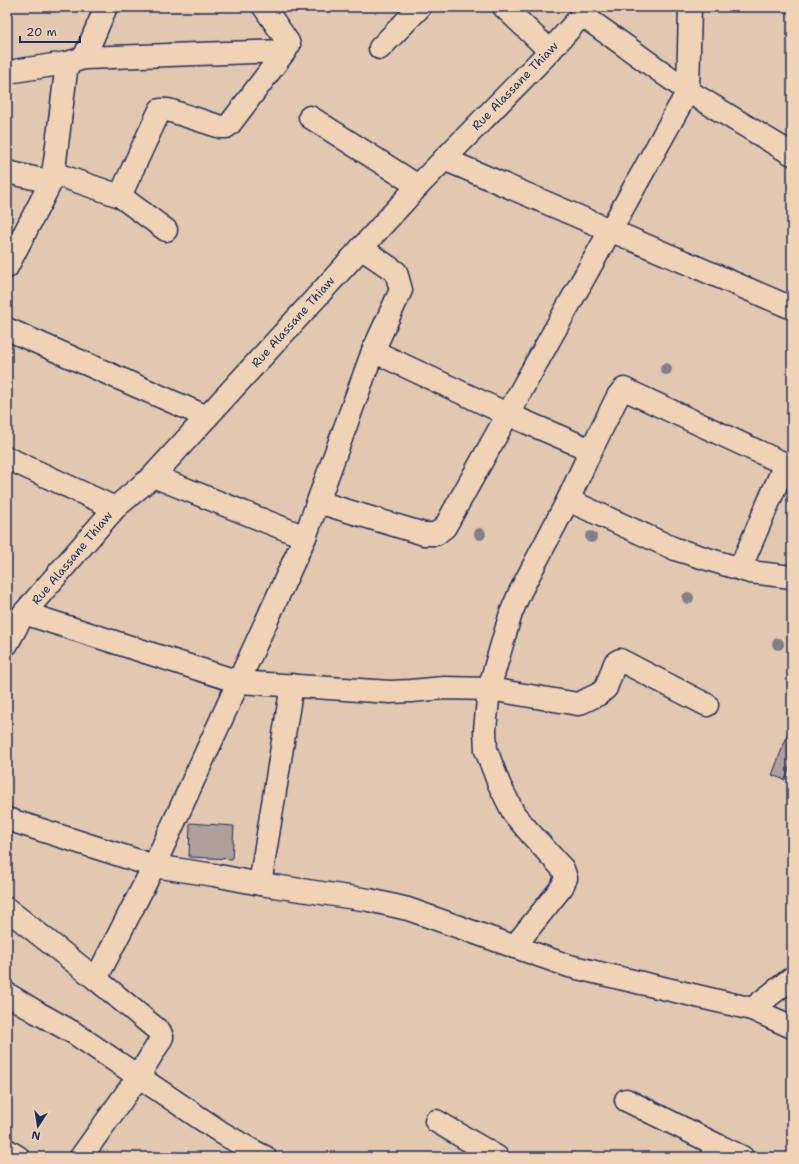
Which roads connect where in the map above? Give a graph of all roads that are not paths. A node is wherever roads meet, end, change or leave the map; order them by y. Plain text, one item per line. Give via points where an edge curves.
1 (106, 7) edge
2 (264, 7) edge
3 (420, 7) edge
4 (504, 7) edge
5 (690, 7) edge
6 (585, 11) edge
7 (380, 48) dead end
8 (285, 51) junction
9 (550, 51) junction
10 (75, 61) junction
11 (7, 72) edge
12 (688, 91) junction
13 (310, 117) dead end
14 (792, 154) edge
15 (444, 159) junction
16 (7, 172) edge
17 (52, 177) junction
18 (418, 186) junction
19 (120, 196) junction
20 (166, 230) dead end
21 (610, 230) junction
22 (361, 248) junction
23 (7, 268) edge
24 (792, 308) edge
25 (7, 329) edge
26 (373, 351) junction
27 (507, 414) junction
28 (207, 417) junction
29 (590, 450) junction
30 (788, 457) edge
31 (7, 458) edge
32 (153, 476) junction
33 (568, 500) junction
34 (318, 502) junction
35 (115, 508) junction
36 (305, 537) junction
37 (740, 569) junction
38 (792, 577) edge
39 (24, 614) junction
40 (7, 644) edge
41 (239, 682) junction
42 (292, 685) junction
43 (489, 689) junction
44 (707, 705) dead end
45 (7, 819) edge
46 (154, 866) junction
47 (260, 884) junction
48 (7, 909) edge
49 (514, 947) junction
50 (792, 978) edge
51 (96, 979) junction
52 (7, 994) edge
53 (752, 1009) junction
54 (792, 1027) edge
55 (138, 1077) junction
56 (626, 1100) dead end
57 (436, 1121) dead end
58 (7, 1150) edge
59 (715, 1152) edge
60 (256, 1155) edge
61 (18, 1157) edge
62 (81, 1157) edge
63 (497, 1157) edge
64 (742, 1157) edge

1 - 10 street
2 - 8 street via 288,42
3 - 7 street
4 - 9 street
5 - 12 street
6 - 9 street, Rue Alassane Thiaw
6 - 12 street
8 - 10 street
8 - 19 street via 226,127 160,110
9 - 15 street, Rue Alassane Thiaw
10 - 11 street
10 - 17 street
12 - 14 street
12 - 21 street
13 - 18 street
15 - 18 street, Rue Alassane Thiaw
15 - 21 street
16 - 17 street
17 - 19 street
17 - 23 street
18 - 22 street, Rue Alassane Thiaw
19 - 20 street
21 - 24 street
21 - 27 street
22 - 26 street via 396,272 401,290
22 - 28 street, Rue Alassane Thiaw
25 - 28 street
26 - 27 street
26 - 34 street
27 - 29 street
27 - 34 street via 445,527 436,534 424,534
28 - 32 street, Rue Alassane Thiaw
29 - 30 street via 624,389
29 - 33 street
30 - 37 street
31 - 35 street
32 - 35 street, Rue Alassane Thiaw
32 - 36 street
33 - 37 street via 675,549
33 - 43 street via 520,592
34 - 36 street
35 - 39 street, Rue Alassane Thiaw
36 - 41 street
37 - 38 street
39 - 40 street, Rue Alassane Thiaw
39 - 41 street
41 - 42 street
41 - 46 street
42 - 43 street via 390,692 444,688
42 - 47 street
43 - 44 street via 578,704 606,688 615,663 620,660
43 - 49 street via 486,750 499,784 514,814 563,869 566,878 562,887
45 - 46 street
46 - 47 street
46 - 51 street
47 - 49 street via 369,900 408,909
48 - 51 street
49 - 53 street via 569,966
50 - 53 street
51 - 55 street via 160,1032 162,1037
52 - 55 street via 74,1034
53 - 54 street
55 - 60 street
55 - 62 street
56 - 59 street
57 - 63 street
58 - 61 street
59 - 64 street

